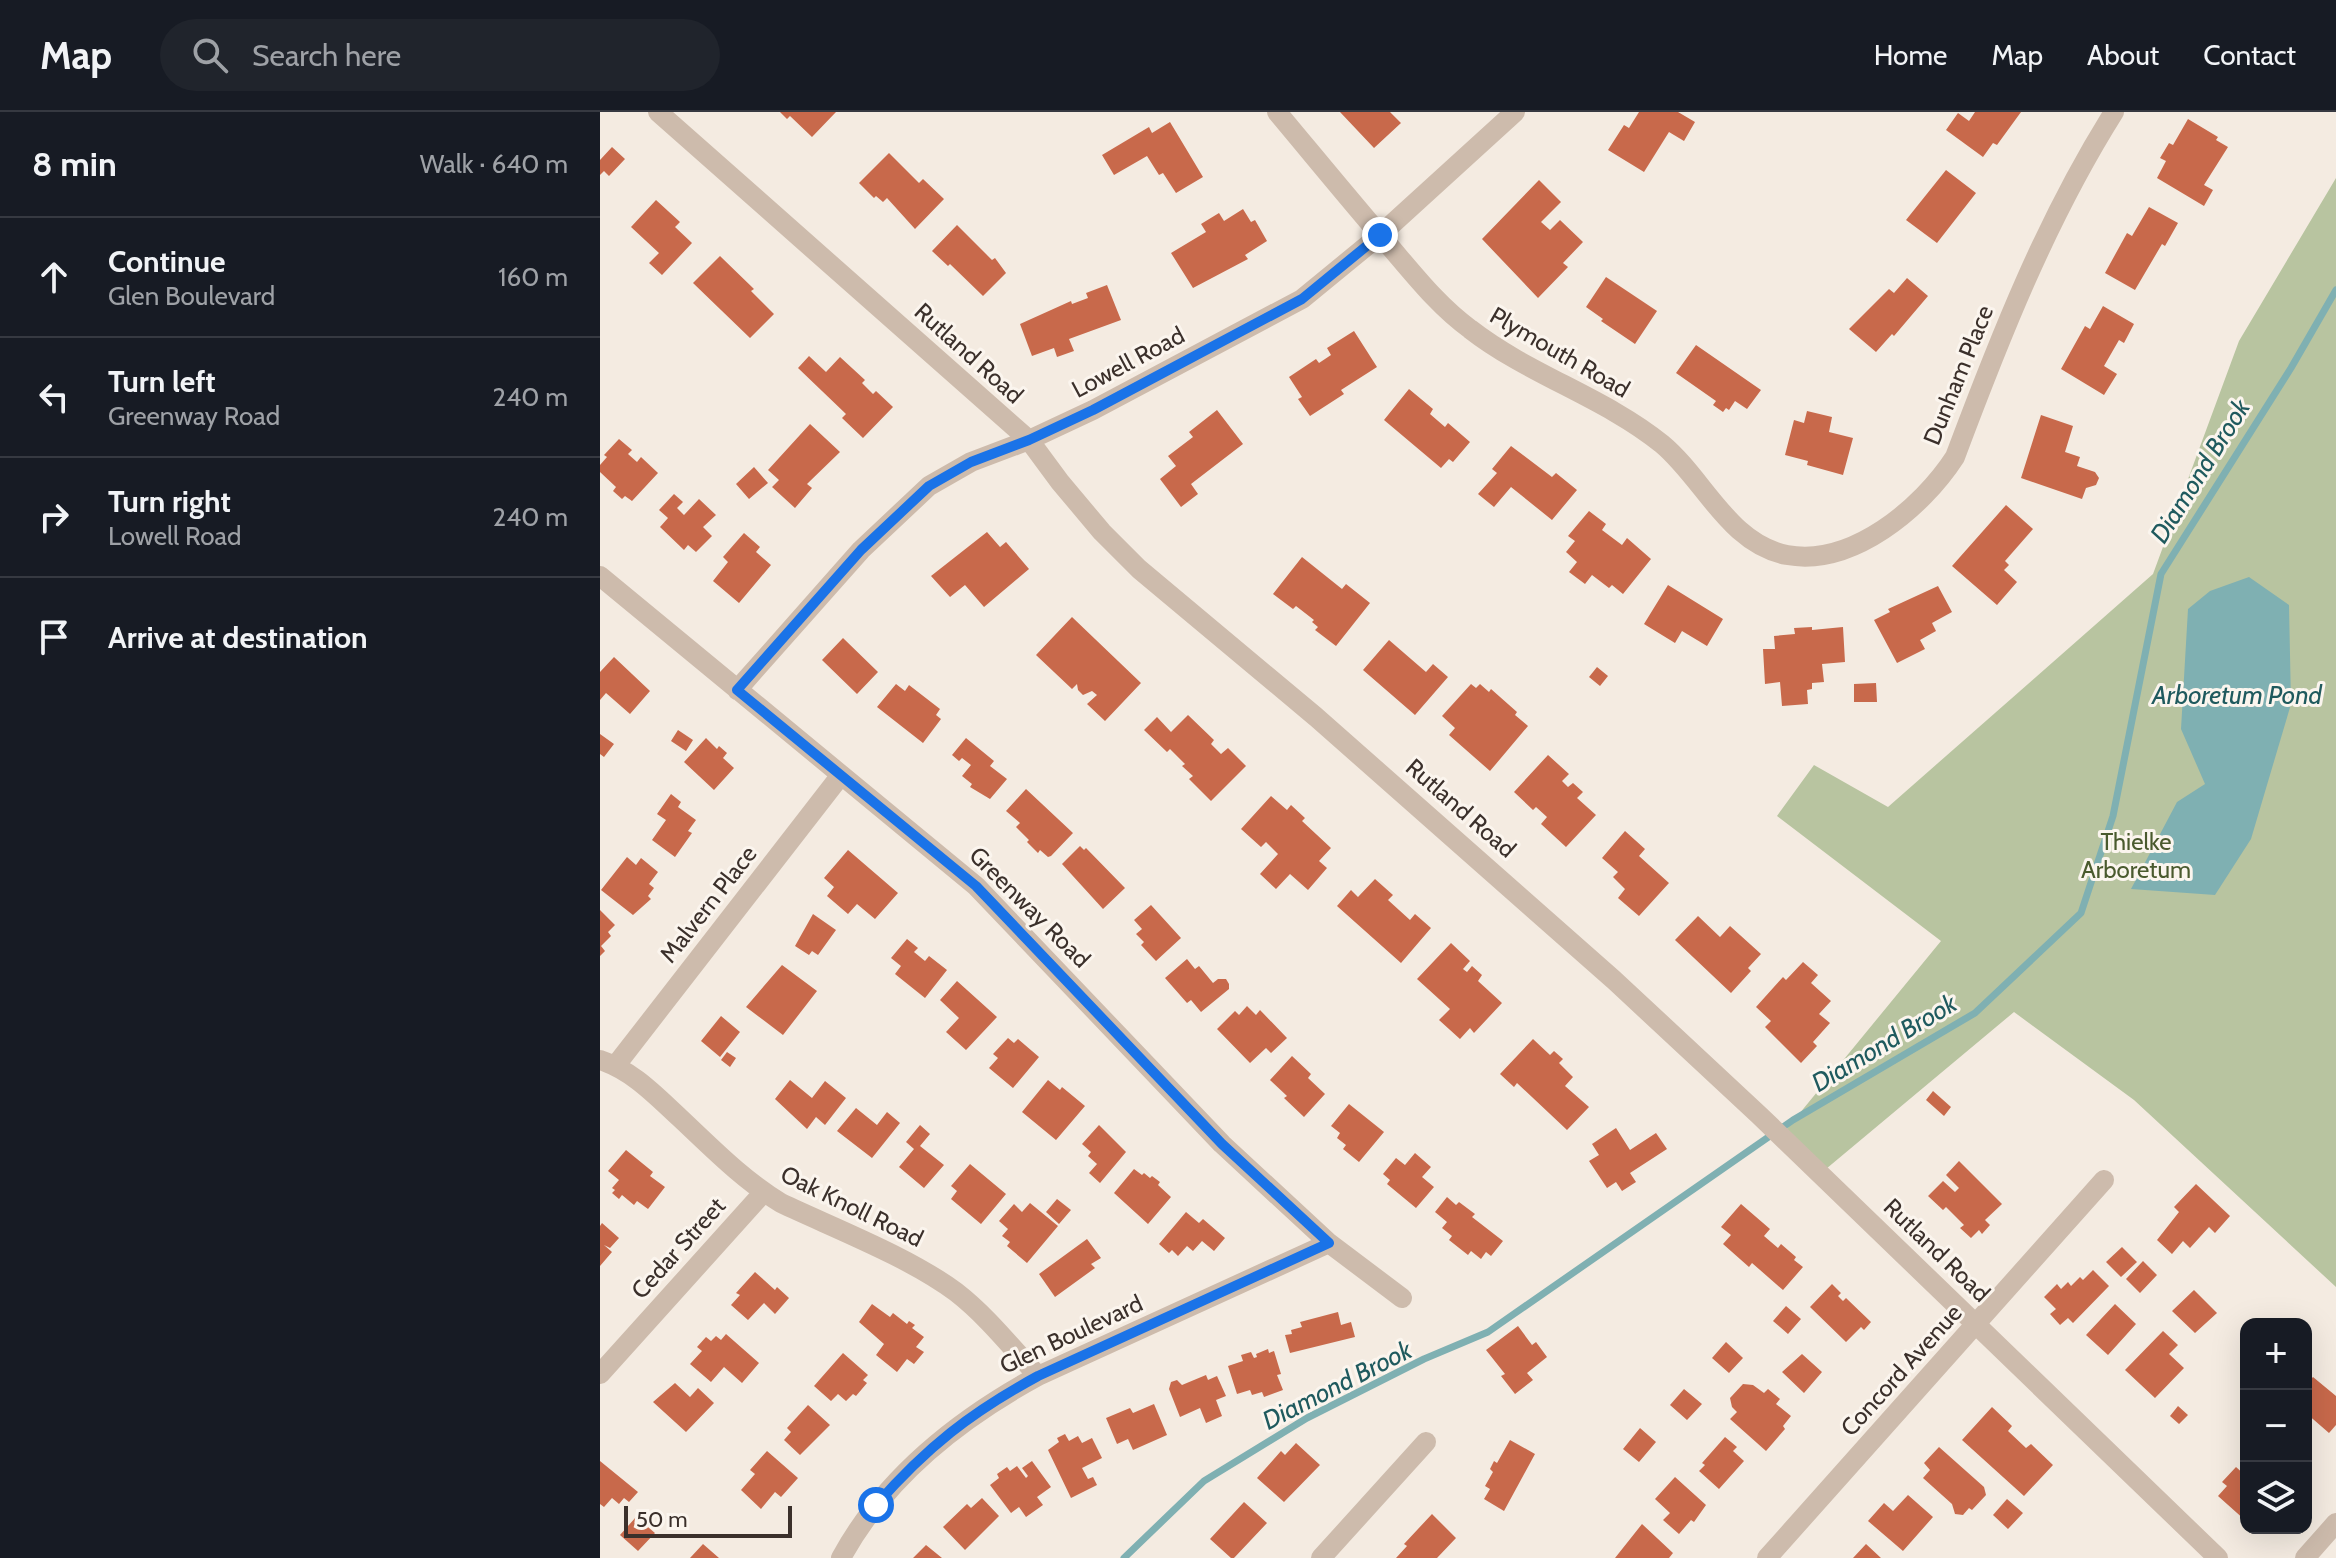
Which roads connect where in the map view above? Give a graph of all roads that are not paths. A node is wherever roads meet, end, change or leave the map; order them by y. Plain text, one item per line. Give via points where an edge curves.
1 (658, 112) edge
2 (1277, 112) edge
3 (1515, 112) edge
4 (2114, 112) edge
5 (1380, 235) junction
6 (1029, 440) junction
7 (1730, 521) joint
8 (600, 576) edge
9 (737, 690) junction
10 (841, 775) junction
11 (608, 1062) edge
12 (2104, 1180) dead end
13 (763, 1193) junction
14 (1329, 1243) junction
15 (1402, 1298) dead end
16 (1977, 1324) junction
17 (600, 1374) edge
18 (1038, 1376) junction
19 (1426, 1442) dead end
20 (2336, 1523) edge
21 (841, 1558) edge
22 (1321, 1558) edge
23 (1767, 1558) edge
24 (2218, 1558) edge
25 (2305, 1558) edge

1 - 6 street, Rutland Road
2 - 5 street, Plymouth Road
3 - 5 street, Lowell Road
4 - 7 street, Dunham Place via 2049,229 1955,457 1939,483 1903,515 1830,555 1807,557 1763,547
5 - 6 street, Lowell Road via 1302,299
5 - 7 street, Plymouth Road via 1430,294 1468,328 1651,436 1693,474
6 - 9 street, Lowell Road via 971,462 929,486 861,550
6 - 16 street, Rutland Road via 1139,569 1603,970
8 - 9 street, Greenway Road
9 - 10 street, Greenway Road
10 - 11 street, Malvern Place
10 - 14 street, Greenway Road via 976,886 1222,1144
11 - 13 street, Oak Knoll Road via 634,1075
12 - 16 street, Concord Avenue
13 - 17 street, Cedar Street
13 - 18 street, Oak Knoll Road via 957,1293
14 - 15 street, Greenway Road
14 - 18 street, Glen Boulevard
16 - 23 street, Concord Avenue
16 - 24 street, Rutland Road
18 - 21 street, Glen Boulevard via 982,1408 913,1463 876,1505
19 - 22 street
20 - 25 street

